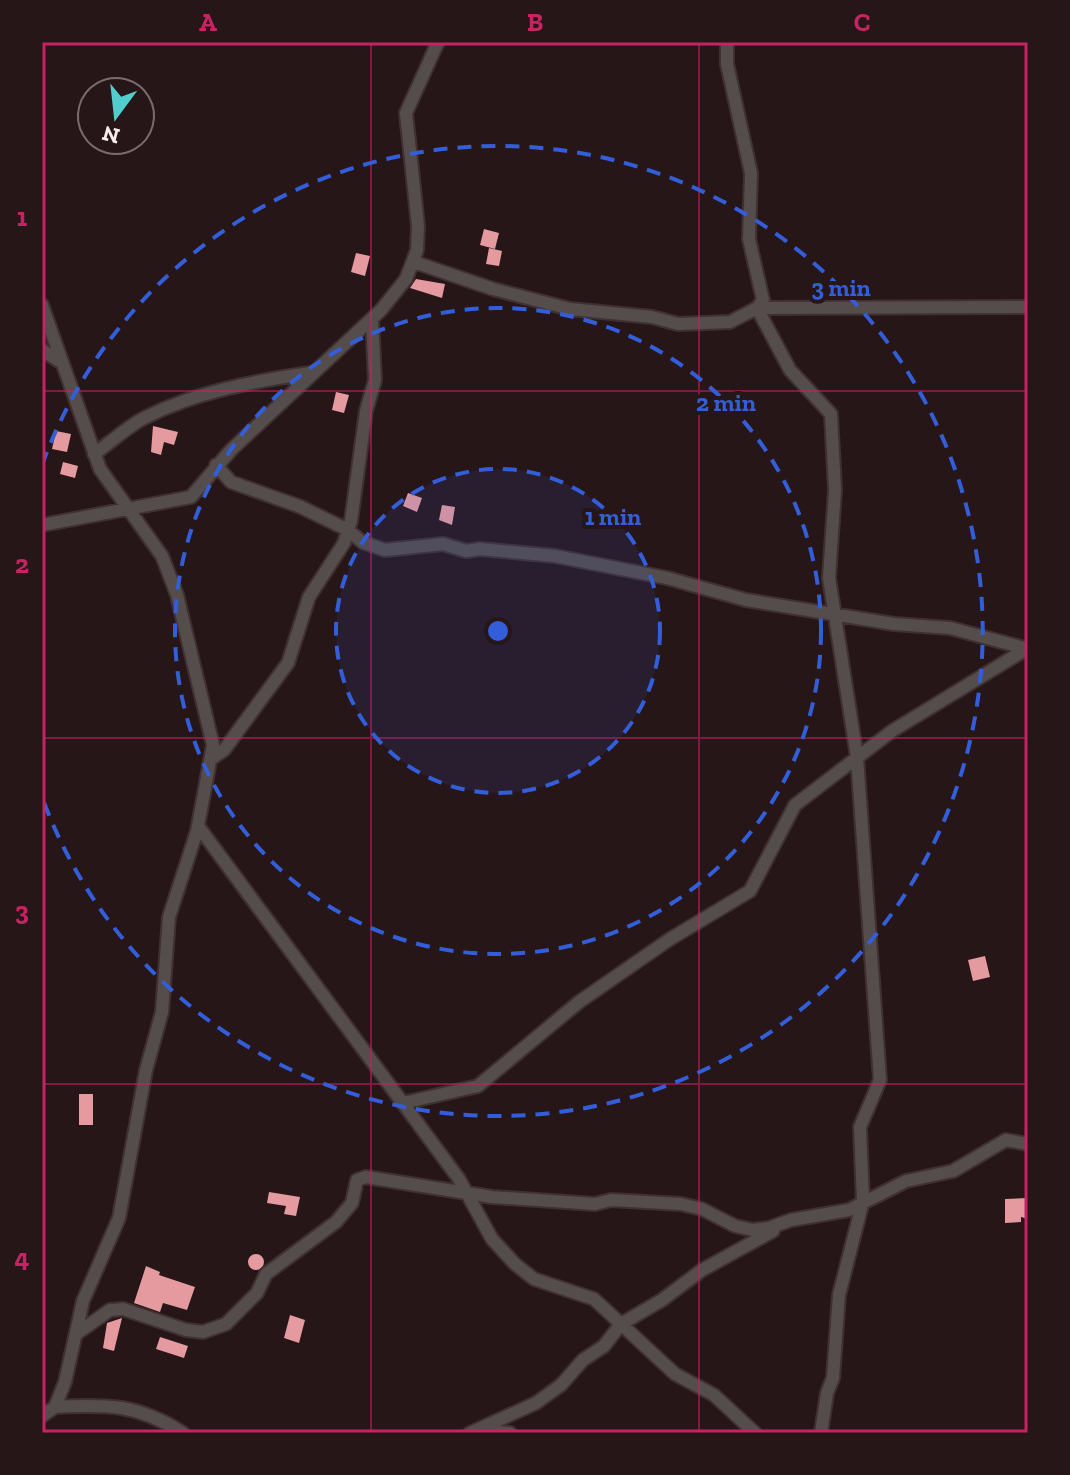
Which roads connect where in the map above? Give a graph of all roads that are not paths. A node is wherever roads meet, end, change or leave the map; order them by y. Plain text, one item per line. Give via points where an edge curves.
1 (438, 42) edge
2 (727, 42) edge
3 (414, 262) junction
4 (42, 305) edge
5 (1028, 307) edge
6 (757, 308) junction
7 (372, 319) junction
8 (42, 350) edge
9 (59, 361) junction
10 (310, 373) junction
11 (94, 454) junction
12 (216, 465) junction
13 (126, 507) junction
14 (42, 525) edge
15 (348, 530) junction
16 (835, 614) junction
17 (1028, 648) edge
18 (857, 757) junction
19 (211, 759) junction
20 (198, 826) junction
21 (403, 1103) junction
22 (1028, 1144) edge
23 (465, 1191) junction
24 (863, 1201) junction
25 (791, 1220) junction
26 (621, 1324) junction
27 (76, 1334) junction
28 (55, 1407) junction
29 (42, 1416) edge
30 (471, 1432) edge
31 (183, 1433) edge
32 (510, 1433) edge
33 (755, 1433) edge
34 (821, 1433) edge

1 - 3 street via 406,113 418,226
2 - 6 street via 753,186 749,239 763,300
3 - 6 street via 570,309 678,324 730,322
3 - 7 street
4 - 9 street
5 - 6 street
6 - 16 street via 790,370 831,414 835,490 829,578
7 - 10 street
7 - 15 street via 375,380
8 - 9 street
9 - 11 street
10 - 11 street via 181,402 142,419
10 - 12 street
11 - 13 street
12 - 13 street via 191,497
12 - 15 street via 231,482
13 - 14 street
13 - 19 street via 162,556 177,595 211,732
15 - 16 street via 385,550 443,544 466,551 555,556 746,600
15 - 19 street via 309,597 282,672 224,750
16 - 17 street via 950,628
16 - 18 street
17 - 18 street
18 - 21 street via 795,805 750,891 579,1002 478,1086
18 - 24 street via 880,1080 860,1127
19 - 20 street
20 - 21 street
20 - 27 street via 169,917 162,1012 119,1218 83,1301
21 - 23 street
22 - 24 street via 1006,1140 953,1171 906,1181
23 - 25 street via 578,1203 681,1204 753,1230
23 - 26 street via 492,1239 515,1264 534,1279 594,1299
23 - 27 street via 374,1177 357,1180 352,1203 336,1222 266,1274 257,1293 226,1324 203,1332 186,1330 123,1309 110,1310
24 - 25 street via 849,1210
24 - 34 street via 839,1295 833,1378
25 - 26 street
26 - 30 street via 604,1346 536,1403
26 - 33 street via 675,1374 714,1395
27 - 28 street
28 - 29 street
28 - 31 street via 123,1406 152,1414
30 - 32 street

